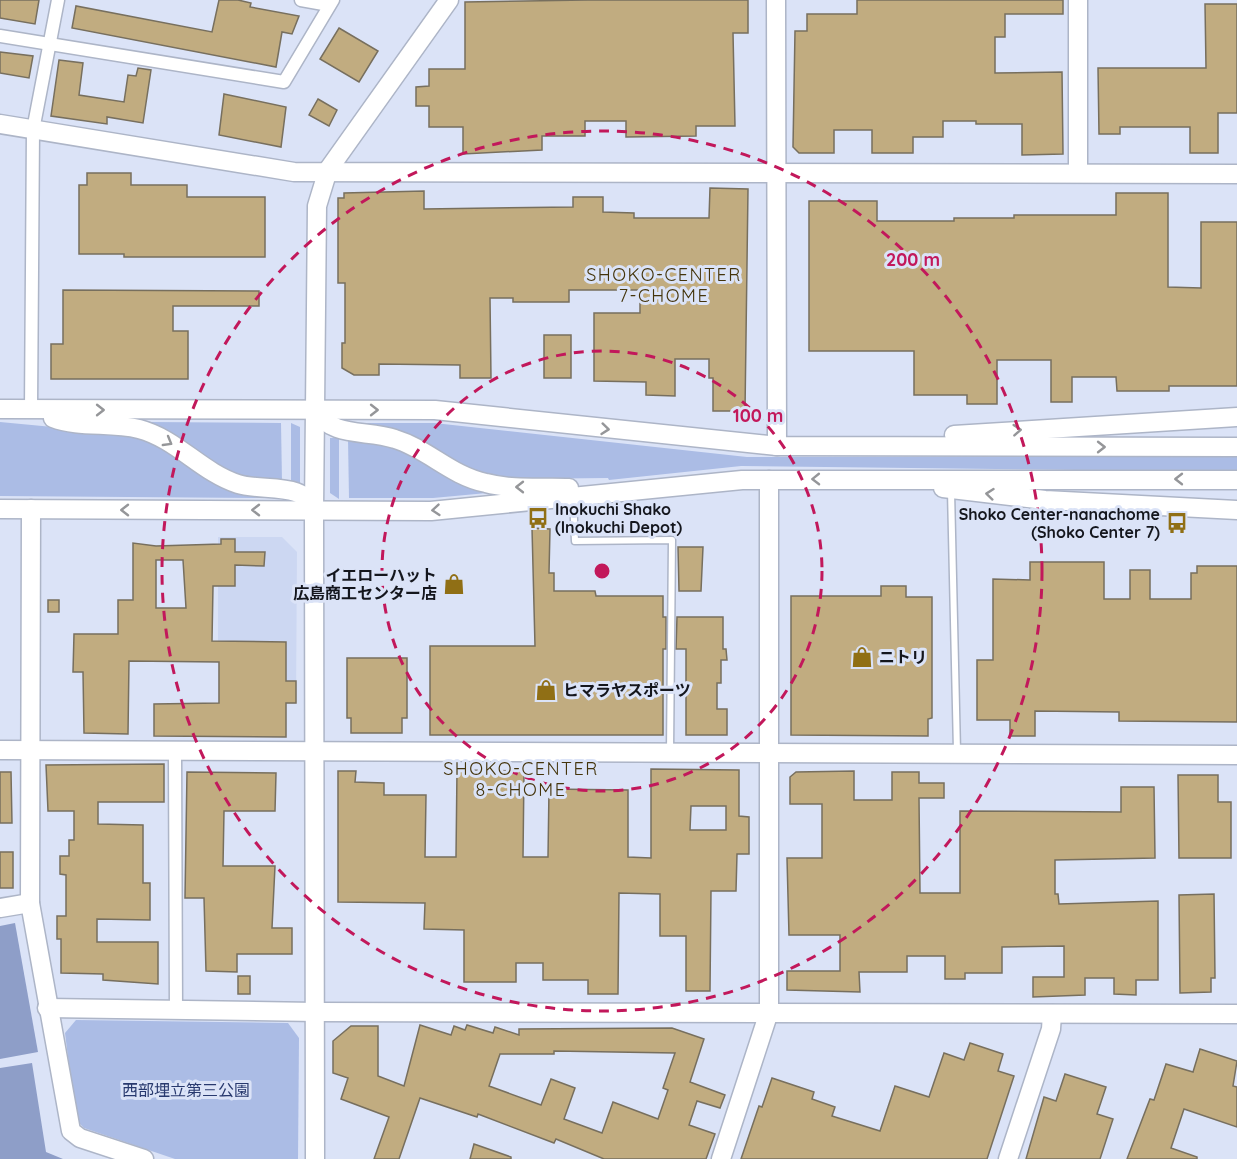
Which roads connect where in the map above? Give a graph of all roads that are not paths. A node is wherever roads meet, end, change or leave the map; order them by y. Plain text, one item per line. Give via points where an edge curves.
1 (58, 0) edge
2 (301, 0) edge
3 (449, 0) edge
4 (776, 0) edge
5 (1078, 0) edge
6 (331, 2) edge
7 (0, 36) edge
8 (50, 44) junction
9 (0, 124) edge
10 (33, 130) junction
11 (328, 171) junction
12 (1078, 173) junction
13 (776, 174) junction
14 (1237, 174) edge
15 (0, 409) edge
16 (31, 409) junction
17 (315, 410) junction
18 (1236, 417) edge
19 (833, 444) junction
20 (777, 446) junction
21 (1237, 447) edge
22 (844, 478) junction
23 (769, 480) junction
24 (1237, 480) edge
25 (951, 489) junction
26 (641, 490) junction
27 (573, 497) junction
28 (0, 509) edge
29 (31, 509) junction
30 (1194, 509) junction
31 (1237, 510) edge
32 (314, 511) junction
33 (1237, 517) edge
34 (0, 750) edge
35 (31, 750) junction
36 (314, 751) junction
37 (175, 752) junction
38 (670, 752) junction
39 (769, 753) junction
40 (958, 754) junction
41 (1237, 755) edge
42 (30, 903) junction
43 (0, 908) edge
44 (47, 1008) junction
45 (176, 1010) junction
46 (316, 1012) junction
47 (769, 1012) junction
48 (1052, 1014) junction
49 (1237, 1014) edge
50 (144, 1159) edge
51 (315, 1159) edge
52 (721, 1159) edge
53 (1008, 1159) edge

1 - 8 street
2 - 6 street
3 - 11 street
4 - 13 street
5 - 12 street
6 - 8 street via 284,82
7 - 8 street
8 - 10 street
9 - 10 street
10 - 11 street via 294,172
10 - 16 street
11 - 13 street
11 - 17 street via 315,217
12 - 13 street
12 - 14 street
13 - 20 street
15 - 16 street
16 -> 17 street
16 -> 32 street via 59,420 150,433 232,482 252,488 301,492 309,498
17 -> 20 street via 435,410
26 -> 17 street via 487,484 454,472 400,440 334,429
17 - 32 street
19 -> 18 street
19 - 20 street
19 -> 21 street
22 -> 23 street
24 -> 22 street
22 - 25 street
23 - 26 street
23 - 39 street
30 -> 25 street via 1045,500
25 - 40 lane
26 - 27 street
27 -> 32 street via 431,511
27 - 38 lane via 574,541 672,540
28 - 29 street
32 -> 29 street
29 - 35 street
30 - 31 street
30 - 33 street
32 - 36 street
34 - 35 street
35 - 37 street
35 - 42 street
36 - 37 street
36 - 38 street
36 - 46 street
37 - 45 street
38 - 39 street
39 - 40 street
39 - 47 street
40 - 41 street
42 - 43 street
42 - 44 street
44 - 45 street
44 - 50 street via 71,1131 80,1138
45 - 46 street
46 - 47 street
46 - 51 street
47 - 48 street
47 - 52 street
48 - 49 street
48 - 53 street via 1051,1029

